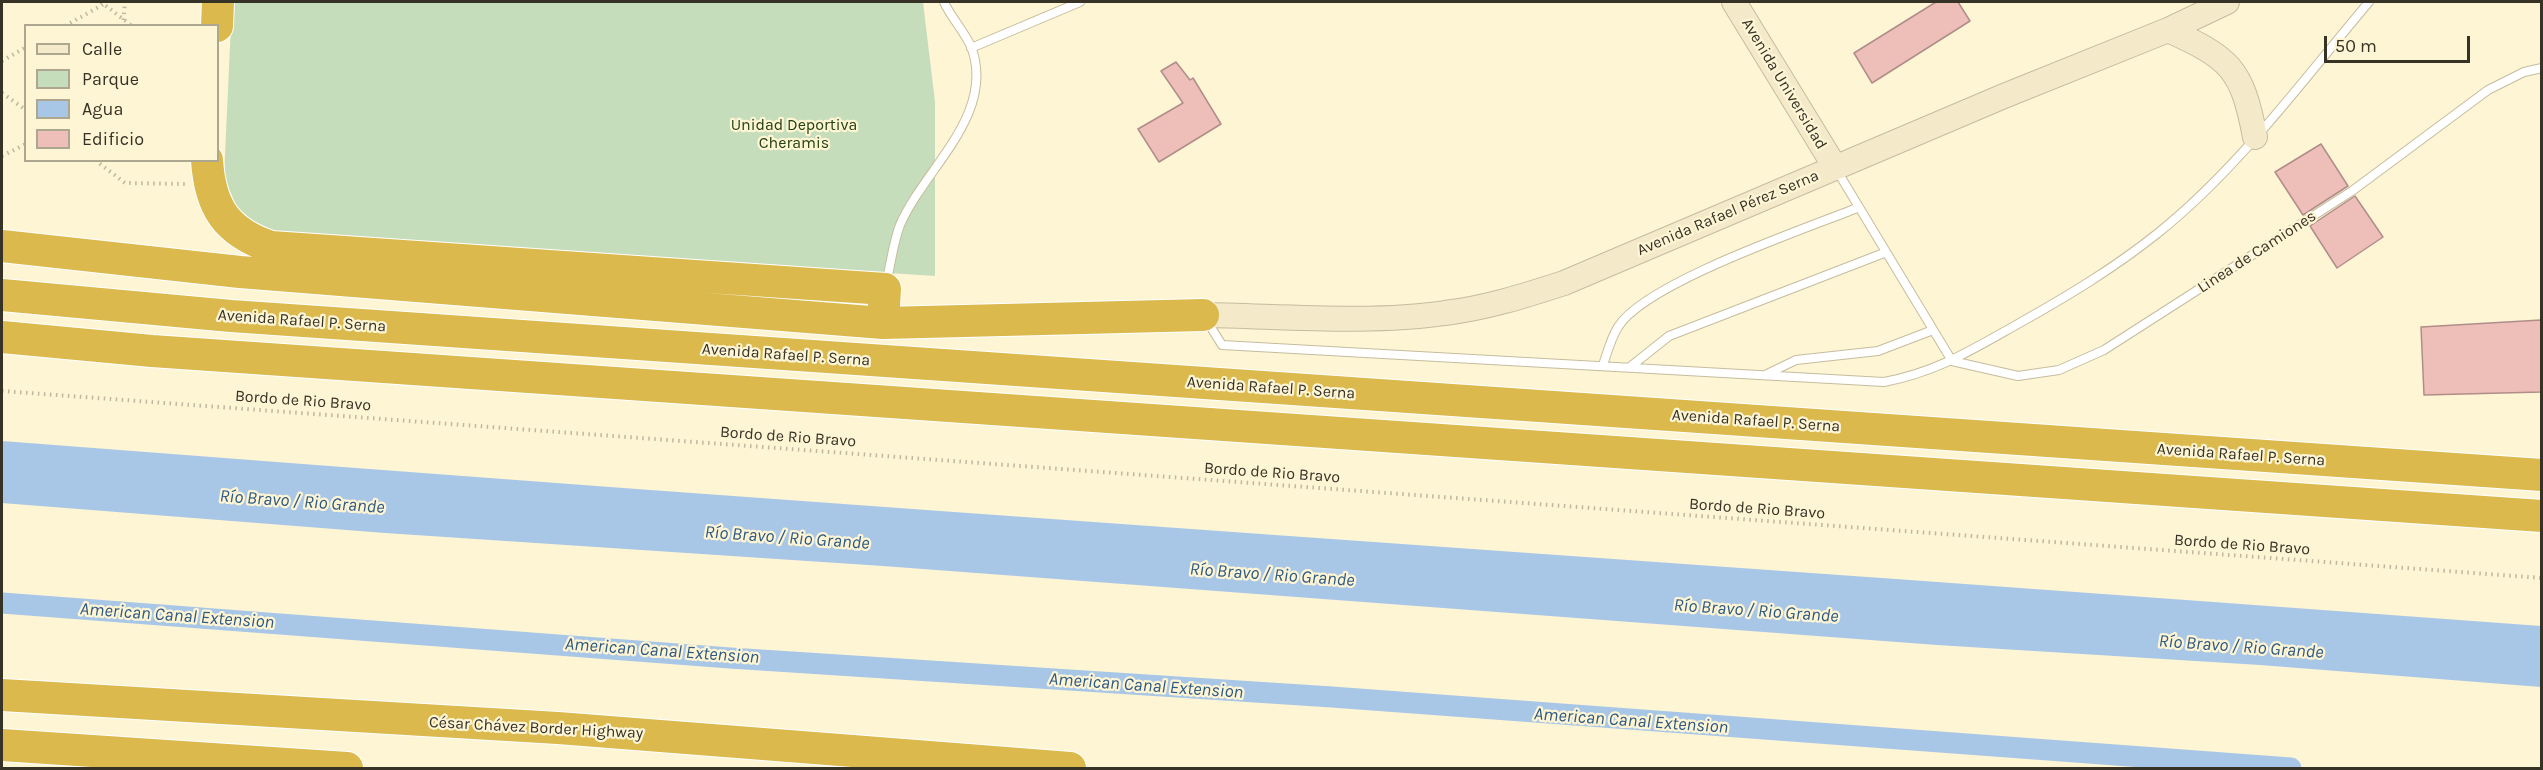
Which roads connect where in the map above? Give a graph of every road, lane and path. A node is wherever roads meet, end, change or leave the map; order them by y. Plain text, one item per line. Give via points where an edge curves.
1 (125, 2) edge
2 (218, 2) edge
3 (944, 2) edge
4 (1080, 2) edge
5 (1734, 2) edge
6 (2227, 2) edge
7 (2369, 2) edge
8 (103, 3) edge
9 (123, 19) junction
10 (68, 24) edge
11 (123, 24) edge
12 (129, 24) edge
13 (217, 24) edge
14 (2168, 30) junction
15 (24, 48) edge
16 (972, 48) junction
17 (2, 61) edge
18 (2541, 68) edge
19 (2, 93) edge
20 (24, 109) edge
21 (2255, 137) junction
22 (24, 145) edge
23 (2, 156) edge
24 (98, 162) edge
25 (1835, 167) junction
26 (208, 172) edge
27 (1857, 208) junction
28 (2, 246) edge
29 (1884, 253) junction
30 (885, 289) junction
31 (2, 295) edge
32 (1203, 315) junction
33 (883, 323) junction
34 (1933, 330) junction
35 (2, 337) edge
36 (1952, 361) junction
37 (1603, 365) junction
38 (1630, 367) junction
39 (1767, 374) junction
40 (2, 391) edge
41 (2541, 475) edge
42 (2541, 516) edge
43 (2541, 578) edge
44 (2, 695) edge
45 (2, 745) edge
46 (347, 768) edge
47 (1070, 768) edge

1 - 9 path
2 - 13 highway
3 - 16 lane
4 - 16 lane
5 - 25 main road, Avenida Universidad
6 - 14 main road, Avenida Rafael Pérez Serna
7 - 21 lane
8 - 9 path
8 - 10 path
9 - 11 path
9 - 12 path
14 - 21 main road via 2205,47 2236,74 2248,101
14 - 25 main road, Avenida Rafael Pérez Serna
15 - 17 path
16 - 30 lane via 976,79 965,123 900,226
18 - 36 lane, Linea de Camiones via 2488,90 2352,191 2104,350 2059,370 2018,376
19 - 20 path
21 - 36 lane via 2236,160 2132,253 2086,286
22 - 23 path
24 - 26 path via 124,183
25 - 27 lane
25 - 32 main road, Avenida Rafael Pérez Serna via 1564,283 1494,305 1443,314 1383,317
26 - 30 highway via 221,213 230,225 241,235 271,247
27 - 29 lane
27 - 37 lane via 1690,276 1642,305 1618,326
28 - 33 highway via 252,273
29 - 34 lane
29 - 38 lane via 1669,336
30 - 33 highway
31 - 41 highway, Avenida Rafael P. Serna via 231,316
32 - 33 highway
32 - 37 lane via 1221,345
34 - 36 lane
34 - 39 lane via 1878,351 1796,360
35 - 42 highway via 164,352
36 - 39 lane via 1918,375 1884,382
37 - 38 lane
38 - 39 lane
40 - 43 path, Bordo de Rio Bravo
44 - 47 highway, César Chávez Border Highway via 570,729
45 - 46 highway

